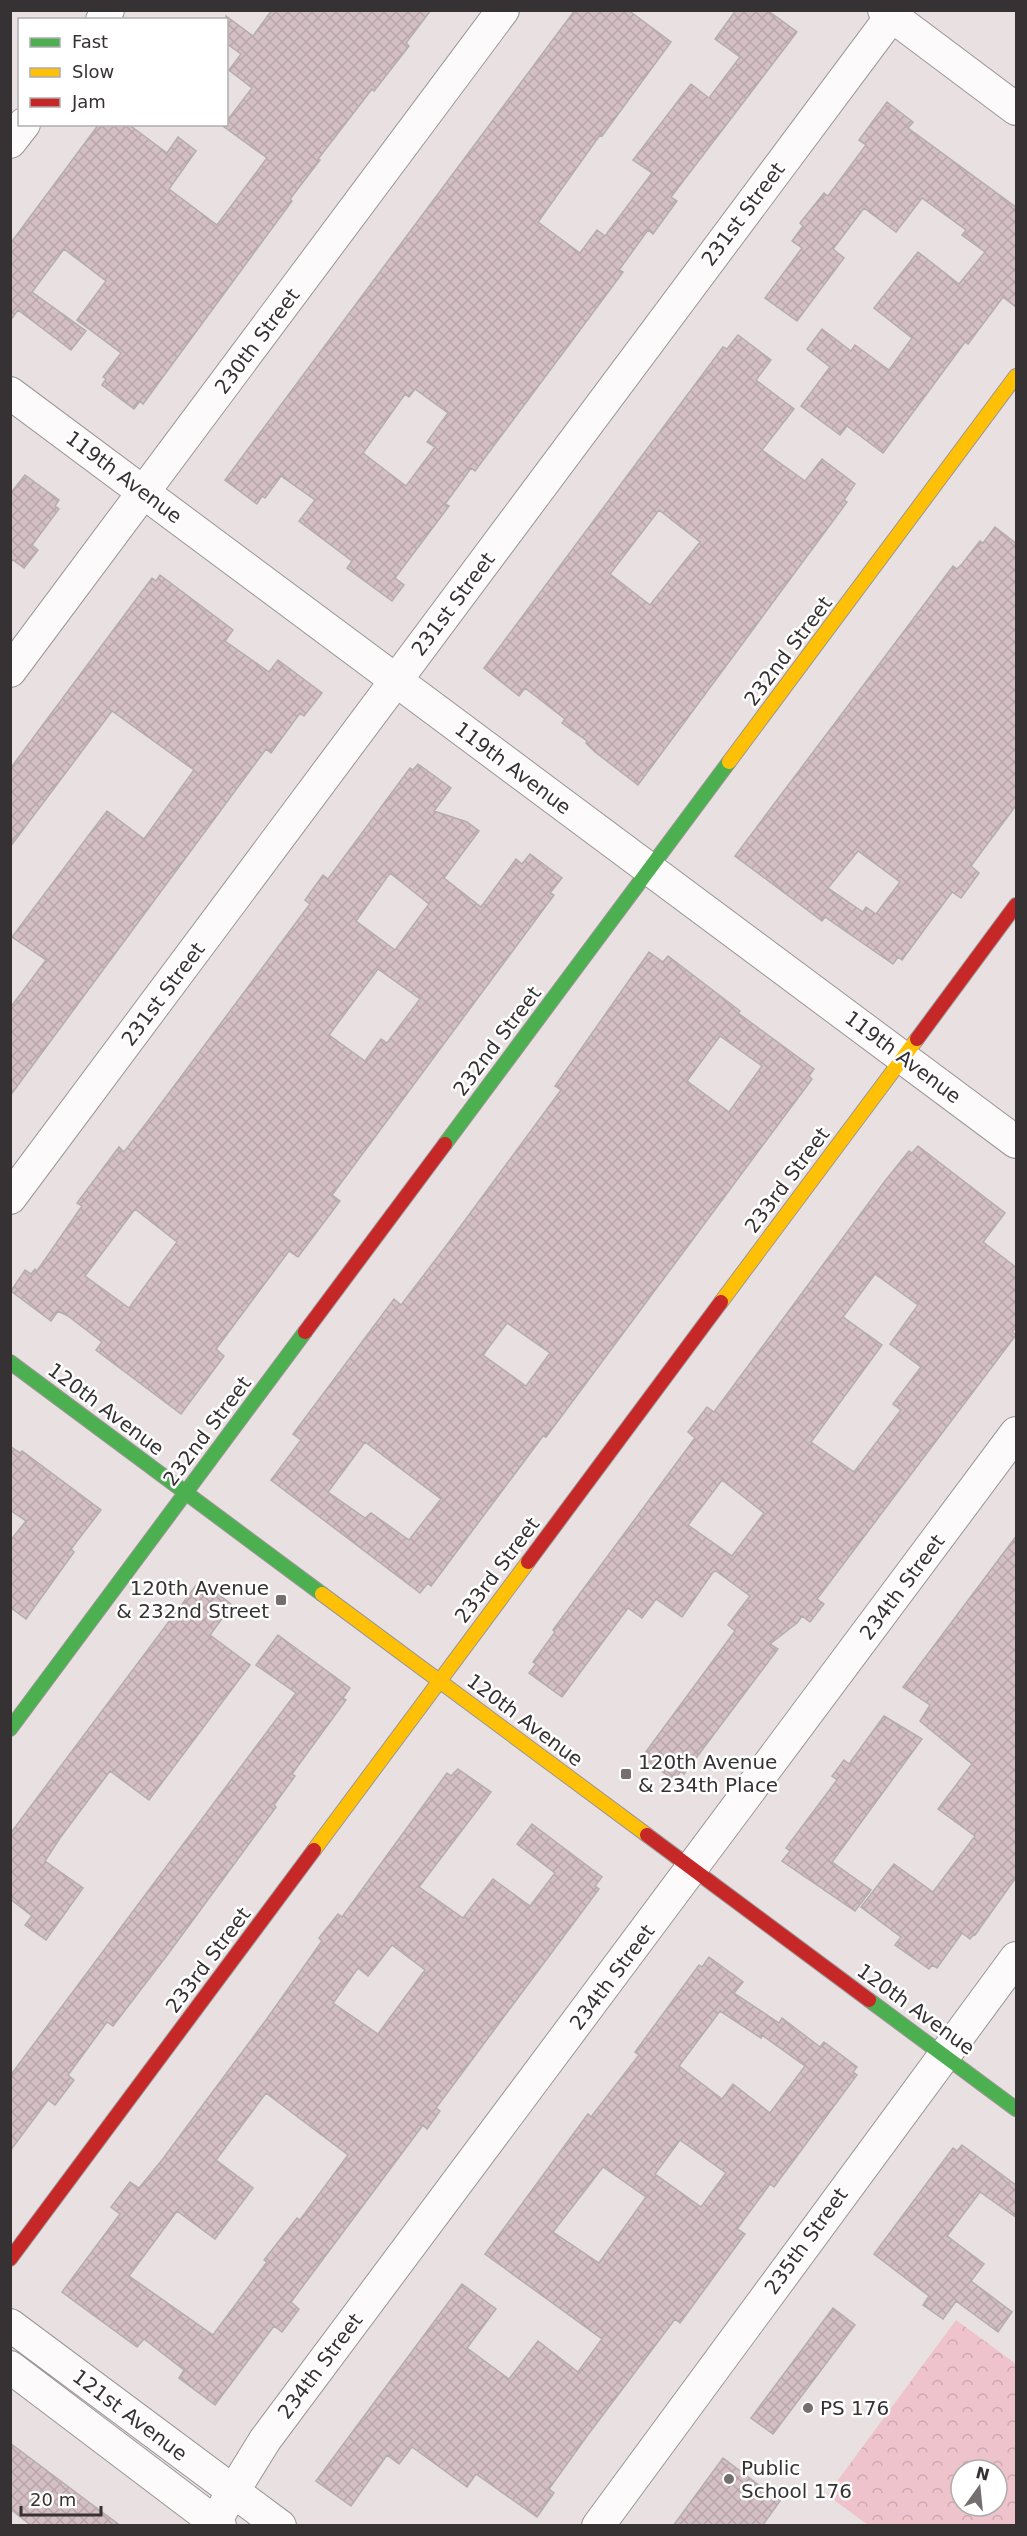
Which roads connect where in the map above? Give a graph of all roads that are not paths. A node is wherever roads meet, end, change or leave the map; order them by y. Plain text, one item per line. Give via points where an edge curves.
1 (503, 10) edge
2 (891, 12) edge
3 (1017, 109) edge
4 (22, 126) edge
5 (10, 142) edge
6 (1017, 376) edge
7 (10, 393) edge
8 (144, 492) junction
9 (10, 671) edge
10 (396, 680) junction
11 (649, 870) junction
12 (1017, 905) edge
13 (903, 1057) junction
14 (1017, 1142) edge
15 (10, 1198) edge
16 (10, 1362) edge
17 (1017, 1433) edge
18 (186, 1492) junction
19 (439, 1681) junction
20 (10, 1729) edge
21 (692, 1870) junction
22 (1017, 1958) edge
23 (944, 2054) junction
24 (1017, 2109) edge
25 (10, 2259) edge
26 (10, 2325) edge
27 (10, 2367) edge
28 (234, 2492) junction
29 (216, 2524) edge
30 (280, 2526) edge
31 (598, 2526) edge

1 - 8 street, 230th Street
2 - 3 street
2 - 10 street, 231st Street
4 - 5 street
6 - 11 street, 232nd Street
7 - 8 street, 119th Avenue
8 - 9 street, 230th Street
8 - 10 street, 119th Avenue
10 - 11 street, 119th Avenue
10 - 15 street, 231st Street
11 - 13 street, 119th Avenue
11 - 18 street, 232nd Street
12 - 13 street, 233rd Street
13 - 14 street, 119th Avenue
13 - 19 street, 233rd Street
16 - 18 street, 120th Avenue
17 - 21 street, 234th Street
18 - 19 street, 120th Avenue
18 - 20 street, 232nd Street
19 - 21 street, 120th Avenue
19 - 25 street, 233rd Street
21 - 23 street, 120th Avenue
21 - 28 street, 234th Street via 265,2440
22 - 23 street, 235th Street
23 - 24 street, 120th Avenue
23 - 31 street, 235th Street
26 - 28 street, 121st Avenue
27 - 29 street, 121st Avenue
28 - 29 street, 234th Street
28 - 30 street, 121st Avenue

